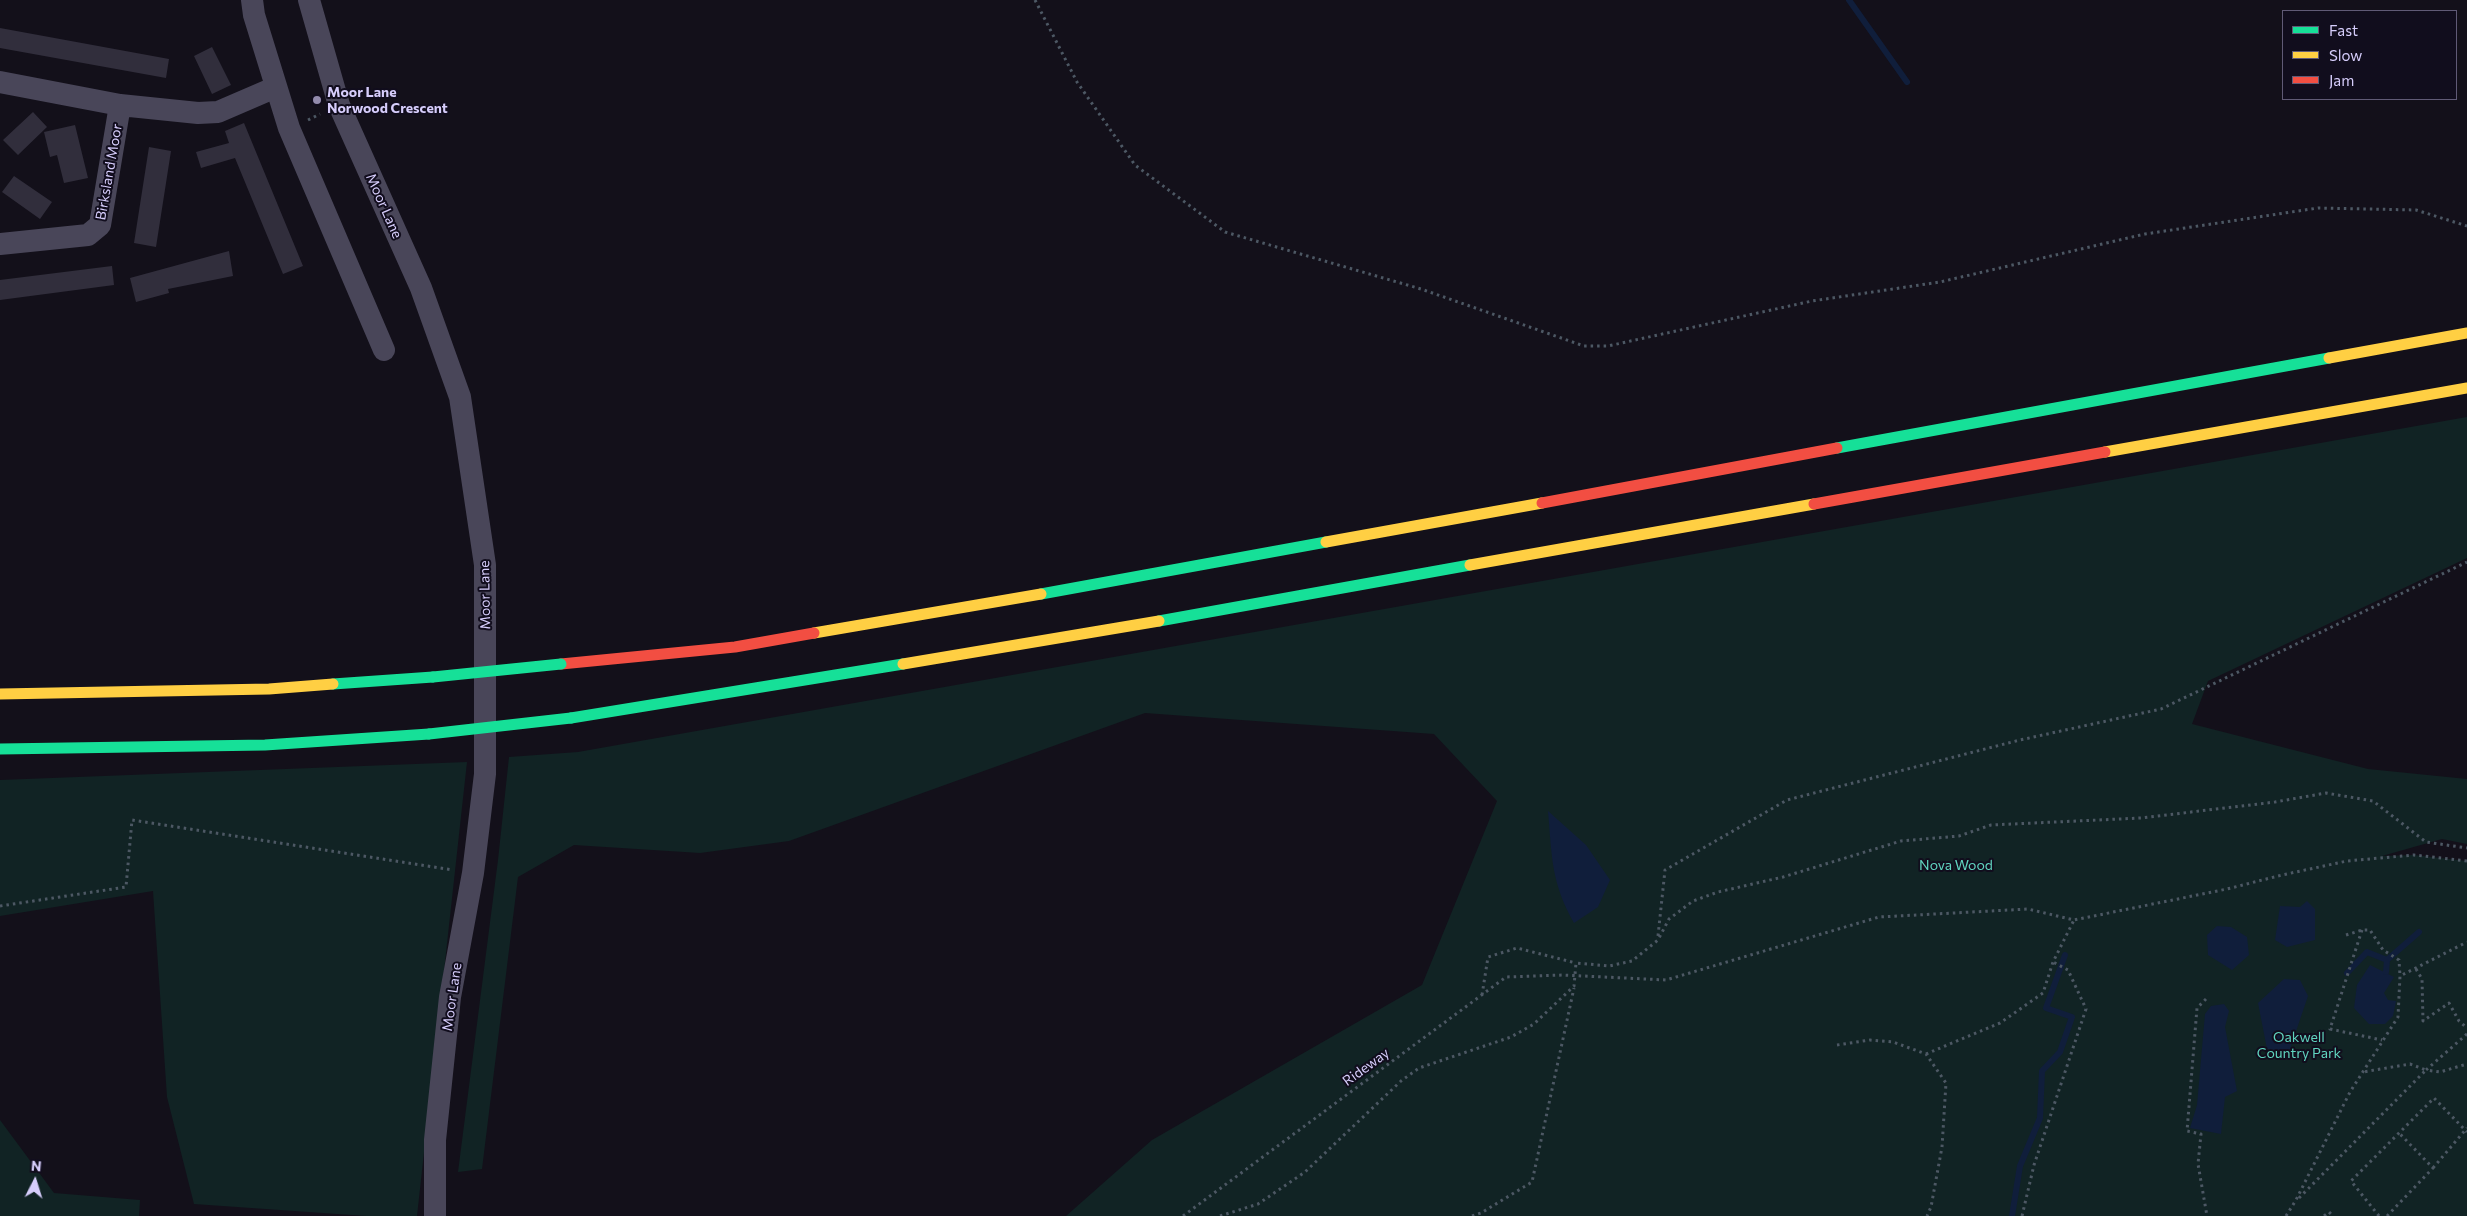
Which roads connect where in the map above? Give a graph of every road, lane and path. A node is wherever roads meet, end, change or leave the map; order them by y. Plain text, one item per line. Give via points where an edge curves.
1 (252, 0) edge
2 (309, 0) edge
3 (1035, 0) edge
4 (0, 82) edge
5 (276, 87) junction
6 (339, 105) junction
7 (120, 106) junction
8 (289, 128) junction
9 (2467, 226) edge
10 (0, 244) edge
11 (2467, 333) edge
12 (384, 350) dead end
13 (2467, 388) edge
14 (2467, 562) edge
15 (0, 694) edge
16 (0, 749) edge
17 (2467, 848) edge
18 (2467, 861) edge
19 (473, 873) junction
20 (0, 906) edge
21 (2074, 920) junction
22 (2361, 932) junction
23 (2346, 935) dead end
24 (1658, 940) junction
25 (2467, 942) edge
26 (2053, 962) junction
27 (1576, 963) junction
28 (2416, 969) junction
29 (1575, 976) junction
30 (2400, 976) junction
31 (1574, 986) junction
32 (1482, 995) junction
33 (2206, 999) dead end
34 (2467, 1028) edge
35 (2467, 1034) edge
36 (2382, 1040) junction
37 (1837, 1045) dead end
38 (1926, 1054) junction
39 (2467, 1064) edge
40 (2426, 1070) junction
41 (2362, 1072) junction
42 (2466, 1130) edge
43 (2400, 1134) junction
44 (2432, 1168) junction
45 (2296, 1200) junction
46 (435, 1216) edge
47 (1183, 1216) edge
48 (1220, 1216) edge
49 (1472, 1216) edge
50 (1927, 1216) edge
51 (2022, 1216) edge
52 (2207, 1216) edge
53 (2286, 1216) edge
54 (2324, 1216) edge
55 (2333, 1216) edge
56 (2379, 1216) edge
57 (2387, 1216) edge

1 - 5 street
2 - 6 street, Moor Lane
3 - 9 path via 1077,82 1135,166 1226,232 1421,288 1584,346 1608,346 1812,301 1940,282 2145,234 2318,208 2416,210
4 - 7 street, Birksland Moor
5 - 7 street, Birksland Moor via 218,112
5 - 8 street
6 - 8 path
6 - 19 street, Moor Lane via 421,288 460,397 486,565 484,774
7 - 10 street, Birksland Moor via 100,225 88,235
8 - 12 street
11 - 15 highway, bridge via 1065,590 735,647 433,677 269,689
13 - 16 highway, bridge via 1034,643 571,718 430,734 265,745
14 - 24 path via 2161,709 2020,740 1787,800 1665,870
17 - 24 path via 2426,842 2373,801 2326,793 2141,818 1990,825 1959,836 1901,841 1783,877 1718,892 1693,901 1669,919
18 - 21 path via 2414,855 2347,861
19 - 20 path via 132,820 126,888
19 - 46 street, Moor Lane via 450,997 435,1140
21 - 26 path
21 - 29 path, Rideway via 2028,909 1879,918 1666,980
22 - 23 path
22 - 30 path via 2370,930 2383,950 2399,960
22 - 36 path via 2330,1029
24 - 27 path via 1632,961 1608,966
25 - 28 path
26 - 38 path via 2043,993 2000,1023
26 - 51 path via 2068,970 2086,1009 2034,1164
27 - 29 path
27 - 32 path via 1517,948 1488,957
28 - 30 path
28 - 34 path via 2422,979 2423,1021 2449,1003
29 - 31 path
29 - 32 path, Rideway via 1506,977
30 - 36 path via 2398,1017
31 - 48 path via 1534,1024 1511,1037 1418,1068 1400,1081 1305,1172 1258,1204
31 - 49 path via 1532,1182 1481,1214
32 - 47 path, Rideway
33 - 52 path via 2197,1008 2187,1131 2201,1134 2198,1164
35 - 40 path
36 - 41 path
37 - 38 path via 1870,1040
38 - 50 path via 1946,1083 1942,1147 1932,1207
39 - 40 path via 2440,1072
40 - 41 path via 2410,1064
40 - 45 path
41 - 45 path
42 - 43 path via 2434,1098
42 - 44 path
43 - 44 path
43 - 56 path via 2351,1181
44 - 57 path
45 - 53 path
54 - 55 path via 2329,1212

